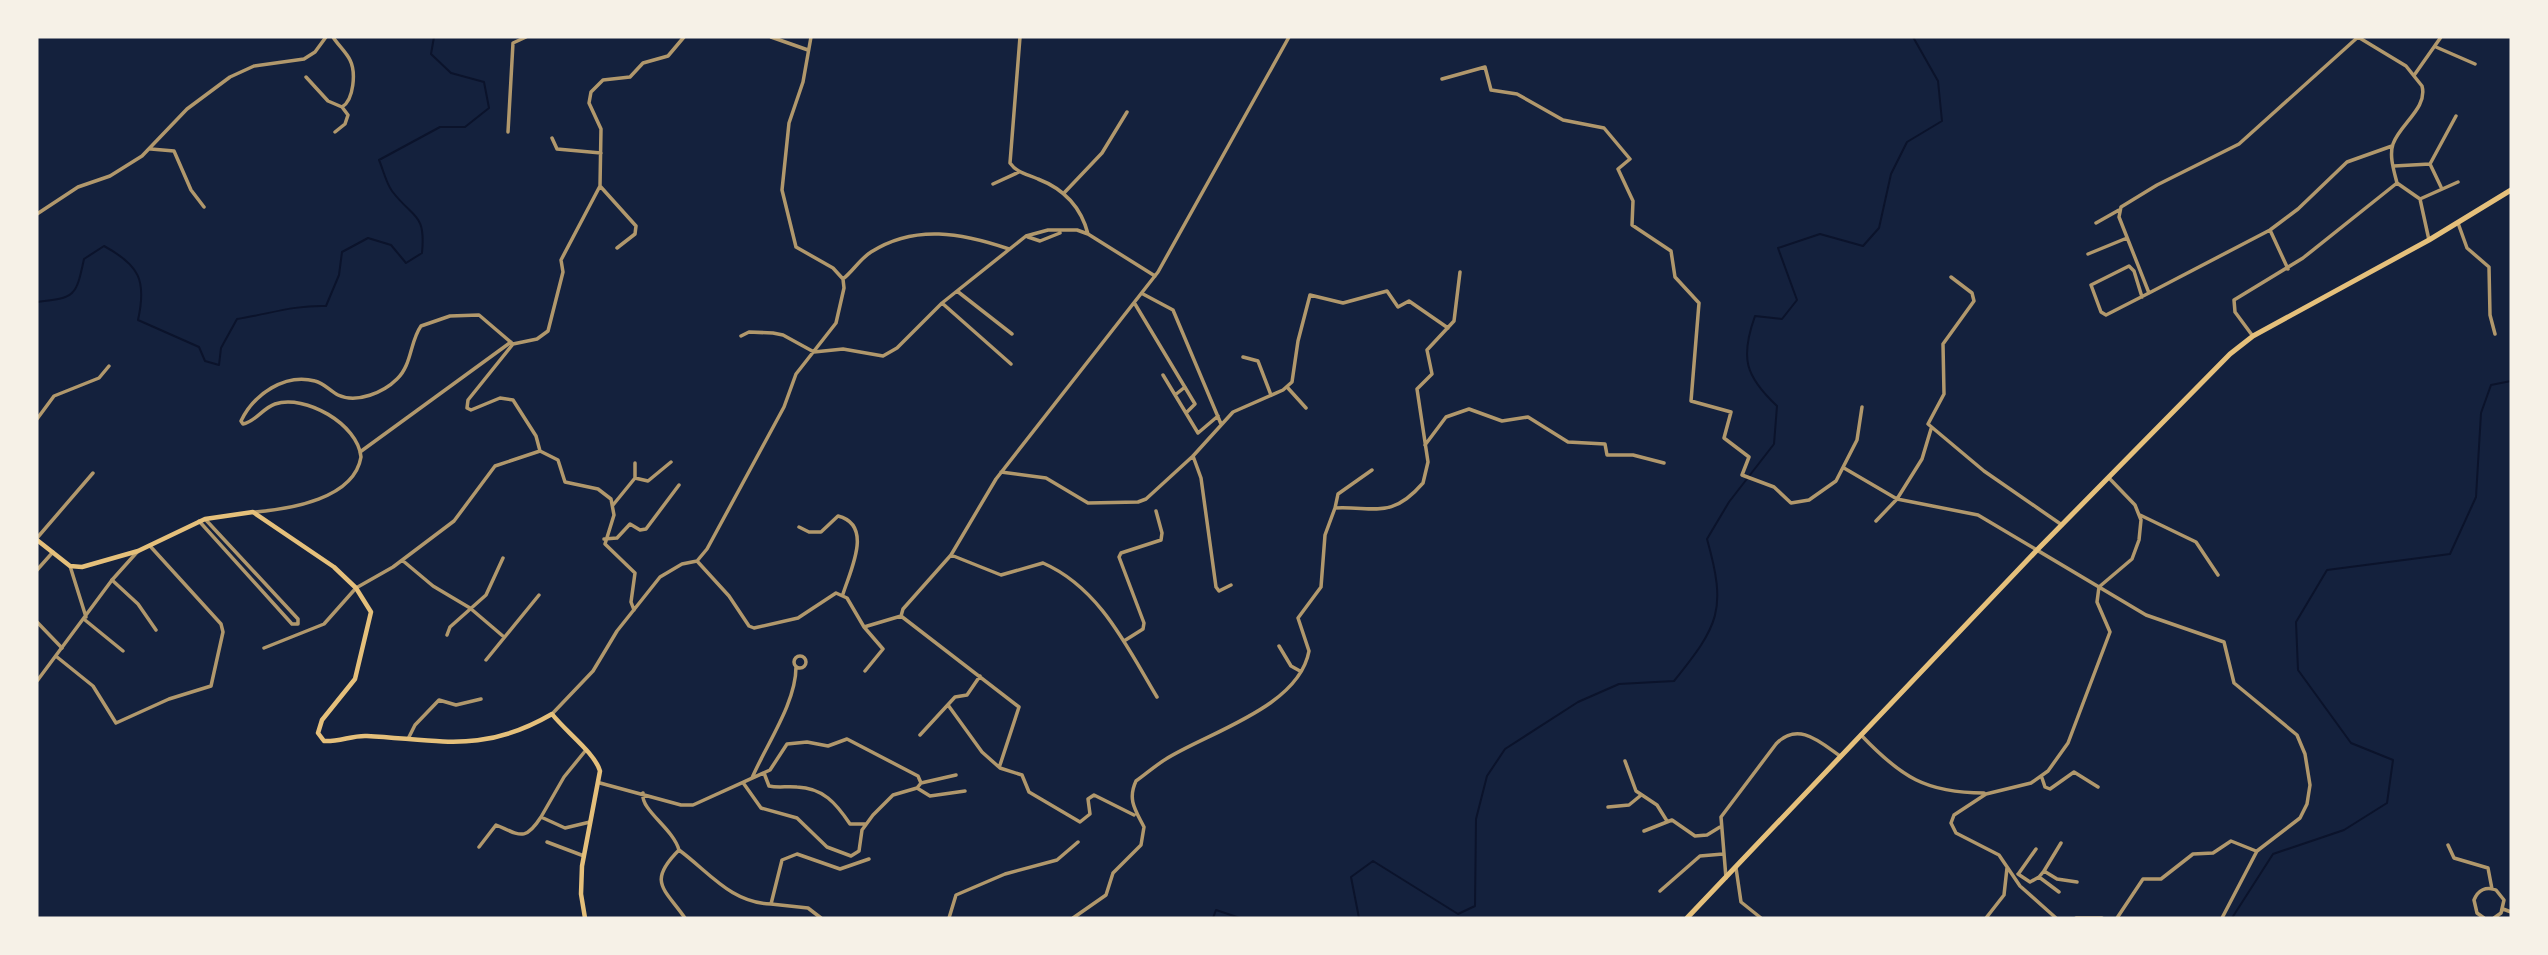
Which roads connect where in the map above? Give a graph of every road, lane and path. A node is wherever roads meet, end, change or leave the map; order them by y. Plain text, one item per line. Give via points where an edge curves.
1 (326, 37) edge
2 (333, 37) edge
3 (526, 37) edge
4 (684, 37) edge
5 (771, 37) edge
6 (811, 37) edge
7 (1020, 37) edge
8 (1289, 37) edge
9 (2358, 37) edge
10 (2441, 37) edge
11 (2436, 47) junction
12 (809, 51) junction
13 (2475, 64) dead end
14 (2415, 74) junction
15 (306, 77) dead end
16 (1442, 79) dead end
17 (342, 107) junction
18 (1128, 112) dead end
19 (2456, 116) dead end
20 (335, 132) dead end
21 (508, 132) dead end
22 (552, 138) dead end
23 (2392, 146) junction
24 (151, 149) junction
25 (601, 153) junction
26 (2430, 164) junction
27 (2394, 166) junction
28 (1019, 172) junction
29 (2397, 183) junction
30 (2458, 183) dead end
31 (993, 184) dead end
32 (600, 186) junction
33 (2441, 187) junction
34 (2511, 190) edge
35 (1064, 193) junction
36 (2420, 199) junction
37 (204, 207) dead end
38 (2119, 210) junction
39 (37, 214) edge
40 (2096, 223) dead end
41 (2458, 223) junction
42 (2270, 230) junction
43 (1062, 232) junction
44 (1088, 234) junction
45 (1027, 236) junction
46 (2127, 238) junction
47 (2429, 240) junction
48 (617, 248) dead end
49 (1010, 249) junction
50 (2088, 254) dead end
51 (2288, 268) junction
52 (1460, 272) dead end
53 (1155, 276) junction
54 (1951, 277) dead end
55 (843, 279) junction
56 (957, 291) junction
57 (2149, 293) junction
58 (1143, 294) junction
59 (2142, 297) junction
60 (942, 303) junction
61 (1135, 304) junction
62 (1448, 328) junction
63 (1012, 334) dead end
64 (2495, 334) dead end
65 (741, 336) dead end
66 (2253, 336) junction
67 (512, 343) junction
68 (814, 352) junction
69 (1243, 357) dead end
70 (1012, 364) dead end
71 (109, 366) dead end
72 (1163, 375) dead end
73 (1185, 387) junction
74 (1287, 387) junction
75 (1175, 395) junction
76 (1271, 395) junction
77 (1862, 407) dead end
78 (1306, 408) dead end
79 (1187, 412) junction
80 (1218, 416) junction
81 (37, 419) edge
82 (1221, 424) junction
83 (1931, 429) junction
84 (1425, 445) junction
85 (540, 451) junction
86 (360, 452) junction
87 (1193, 456) junction
88 (671, 462) dead end
89 (635, 463) dead end
90 (1664, 463) dead end
91 (1844, 468) junction
92 (1372, 470) dead end
93 (1001, 471) junction
94 (93, 473) dead end
95 (635, 478) junction
96 (2109, 478) junction
97 (679, 485) dead end
98 (1897, 499) junction
99 (613, 505) junction
100 (1335, 508) junction
101 (1156, 511) dead end
102 (253, 512) junction
103 (2140, 515) junction
104 (202, 520) junction
105 (1876, 521) dead end
106 (2063, 525) junction
107 (799, 527) dead end
108 (220, 535) junction
109 (37, 539) edge
110 (214, 539) junction
111 (604, 539) junction
112 (150, 546) junction
113 (2037, 550) junction
114 (138, 551) junction
115 (53, 552) junction
116 (951, 555) junction
117 (503, 558) dead end
118 (402, 560) junction
119 (697, 561) junction
120 (70, 566) junction
121 (37, 570) edge
122 (2218, 575) dead end
123 (260, 579) junction
124 (112, 580) junction
125 (254, 583) junction
126 (1231, 584) dead end
127 (2099, 587) junction
128 (356, 588) junction
129 (844, 594) junction
130 (540, 595) dead end
131 (472, 610) junction
132 (634, 610) junction
133 (901, 617) junction
134 (86, 618) junction
135 (37, 622) edge
136 (864, 627) junction
137 (156, 630) dead end
138 (447, 635) dead end
139 (504, 637) junction
140 (1124, 642) junction
141 (1279, 646) dead end
142 (264, 648) dead end
143 (63, 649) junction
144 (123, 651) dead end
145 (57, 657) junction
146 (486, 660) dead end
147 (796, 667) dead end
148 (1298, 670) junction
149 (865, 671) dead end
150 (980, 676) junction
151 (37, 681) edge
152 (1157, 697) dead end
153 (481, 699) dead end
154 (947, 705) junction
155 (552, 714) junction
156 (920, 735) dead end
157 (1861, 735) junction
158 (407, 741) junction
159 (586, 750) junction
160 (1842, 757) junction
161 (1625, 761) dead end
162 (1000, 765) junction
163 (764, 773) junction
164 (956, 775) dead end
165 (2042, 778) junction
166 (751, 780) junction
167 (921, 782) junction
168 (600, 783) junction
169 (744, 784) junction
170 (2098, 787) dead end
171 (916, 788) junction
172 (965, 791) dead end
173 (643, 793) junction
174 (1986, 793) junction
175 (1640, 796) junction
176 (1608, 807) dead end
177 (1134, 815) junction
178 (541, 817) junction
179 (1667, 821) junction
180 (590, 822) junction
181 (866, 824) junction
182 (1720, 827) junction
183 (1644, 831) dead end
184 (547, 842) dead end
185 (1078, 842) dead end
186 (2061, 843) dead end
187 (2448, 845) dead end
188 (479, 847) dead end
189 (2036, 849) dead end
190 (679, 850) junction
191 (2257, 851) junction
192 (1723, 854) junction
193 (584, 856) junction
194 (869, 859) dead end
195 (2007, 866) junction
196 (1736, 867) junction
197 (2044, 871) junction
198 (2018, 874) junction
199 (2039, 877) junction
200 (1726, 878) junction
201 (2015, 878) junction
202 (2077, 882) dead end
203 (2492, 889) junction
204 (1660, 891) dead end
205 (2059, 892) dead end
206 (771, 904) junction
207 (2503, 909) junction
208 (2511, 912) edge
209 (584, 918) edge
210 (685, 918) edge
211 (821, 918) edge
212 (949, 918) edge
213 (1073, 918) edge
214 (1687, 918) edge
215 (1761, 918) edge
216 (1986, 918) edge
217 (2056, 918) edge
218 (2076, 918) edge
219 (2102, 918) edge
220 (2117, 918) edge
221 (2222, 918) edge
222 (2484, 918) edge
223 (2494, 918) edge

1 - 24 street via 304,59 254,66 230,77 187,109
2 - 17 street via 352,66 351,97
3 - 21 street via 513,43
4 - 25 street via 667,55 643,63 630,77 603,80 592,90 589,103 601,129
5 - 12 street
6 - 12 street
7 - 28 street via 1009,155 1010,165
8 - 53 street
9 - 14 street via 2386,51
9 - 38 street via 2239,144 2157,184
10 - 11 street
11 - 13 street
11 - 14 street
12 - 55 street via 789,123 782,199 796,247
14 - 23 street via 2423,96
15 - 17 street via 328,101
16 - 91 street via 1485,67 1491,90 1517,94 1563,120 1604,128 1630,159 1618,169 1633,201 1633,227 1671,251 1675,277 1699,303 1691,401 1731,412 1724,438 1749,457 1742,475 1774,487 1791,503 1802,503 1835,482
17 - 20 street via 348,120
18 - 35 street via 1102,153
19 - 26 street
22 - 25 street via 557,149
23 - 27 street
23 - 42 street via 2343,165
24 - 37 street via 174,151
24 - 39 street
25 - 32 street
26 - 27 street
26 - 33 street
27 - 29 street
28 - 31 street
28 - 35 street
29 - 36 street
29 - 51 street
30 - 33 street
32 - 48 street via 636,226 635,234
32 - 67 street via 561,260 563,272 548,331 537,339
33 - 36 street
34 - 41 highway
35 - 44 street via 1082,214
36 - 47 street
38 - 40 street
38 - 46 street
41 - 47 highway
41 - 64 street via 2467,248 2489,267
42 - 51 street
42 - 57 street
43 - 44 street
43 - 45 street via 1044,230
43 - 45 street via 1041,241
44 - 53 street
45 - 49 street
46 - 50 street
46 - 57 street
47 - 66 highway
49 - 55 street via 947,233 914,234 870,253
49 - 56 street
51 - 66 street via 2233,302
52 - 62 street via 1456,315
53 - 58 street
54 - 83 street via 1972,293 1973,301 1943,344 1944,394 1928,420
55 - 68 street via 836,323
56 - 60 street
56 - 63 street
57 - 59 street
58 - 61 street
58 - 80 street via 1173,310
59 - 59 street via 2105,315 2091,285 2129,266
60 - 68 street via 883,356 843,349
60 - 70 street
61 - 73 street
61 - 93 street
62 - 74 street via 1409,301 1398,307 1387,291 1343,303 1310,295 1297,344 1296,372
62 - 84 street via 1427,350 1432,374 1417,389
65 - 68 street via 749,332 783,335
66 - 96 highway via 2184,398
67 - 85 street via 506,356 472,392 467,408 511,398 532,428
67 - 86 street
67 - 86 street via 479,315 450,316 421,326 401,375 379,391 346,397 317,382 283,382 271,386 241,418 246,424 279,403 314,409 351,434
68 - 119 street via 796,374 784,407 717,533
69 - 76 street via 1258,361
71 - 81 street via 99,378 54,396
72 - 75 street
73 - 75 street
73 - 79 street via 1196,406
74 - 76 street
74 - 78 street
75 - 79 street
76 - 82 street via 1236,410
77 - 91 street via 1860,432
79 - 80 street via 1199,433
80 - 82 street
82 - 87 street
83 - 98 street via 1924,454
83 - 106 street
84 - 90 street via 1446,417 1469,409 1498,421 1531,418 1567,441 1604,444 1607,455
84 - 100 street via 1426,477 1410,495 1374,511
85 - 99 street via 558,460 565,482 601,491
85 - 118 street via 495,466 461,514
86 - 102 street via 355,475 343,486 292,507
87 - 93 street via 1157,491 1138,502 1085,502 1050,479
87 - 126 street via 1201,478 1216,587 1219,591
88 - 95 street via 654,478
89 - 95 street
91 - 98 street
92 - 100 street via 1338,494
93 - 116 street
94 - 109 street
95 - 99 street
96 - 103 street
96 - 106 highway
97 - 111 street via 645,530 630,524 617,538
98 - 105 street
98 - 113 street via 1974,514
99 - 111 street via 614,515
100 - 148 street via 1325,535 1321,587 1298,618 1309,649
101 - 140 street via 1161,540 1119,557 1144,625
102 - 104 main road
102 - 128 main road
103 - 122 street via 2196,542
103 - 127 street via 2132,559
104 - 108 street
104 - 110 street
104 - 112 main road
106 - 113 highway
107 - 129 street via 821,532 838,516 856,530 858,540
108 - 110 street
108 - 123 street
109 - 115 main road
110 - 125 street
111 - 132 street via 607,548 635,573
112 - 114 main road
112 - 145 street via 221,624 211,686 116,723 93,686
113 - 127 street
113 - 157 highway
114 - 120 main road via 82,567
114 - 124 street
115 - 120 main road
115 - 121 street
116 - 133 street
116 - 140 street via 1001,575 1045,564 1098,604
117 - 131 street via 486,595
118 - 128 street
118 - 131 street
119 - 129 street via 754,628 798,618 833,593
119 - 132 street via 664,573
120 - 134 street
123 - 125 street
123 - 125 street via 298,619 297,625
124 - 134 street
124 - 137 street via 138,604
127 - 165 street via 2097,602 2110,626 2109,635 2068,743
127 - 191 street via 2154,620 2221,640 2228,649 2234,683 2297,735 2309,776 2307,804 2297,821
128 - 142 street via 319,627
128 - 158 main road via 369,607 371,622 353,684 322,720 319,734 326,741 364,736
129 - 136 street
130 - 139 street
131 - 138 street via 450,627
131 - 139 street
132 - 155 street via 593,671
133 - 136 street
133 - 150 street
134 - 143 street
134 - 144 street
135 - 143 street
136 - 149 street via 883,649
139 - 146 street
140 - 152 street
141 - 148 street
143 - 145 street
145 - 151 street
147 - 166 street via 783,719
148 - 177 street via 1286,691 1165,759 1136,781
150 - 154 street via 966,695 956,696
150 - 162 street via 1019,708
153 - 158 street via 456,705 439,700 415,725
154 - 156 street
154 - 162 street via 977,748
155 - 158 main road via 496,738 463,743
155 - 159 main road
157 - 160 highway
157 - 174 street via 1895,767 1918,781 1950,793
159 - 168 main road via 599,767
159 - 178 street
160 - 182 street via 1808,735 1783,737 1723,813
160 - 196 highway
161 - 175 street
162 - 177 street via 1023,776 1029,792 1080,822 1090,814 1088,799 1092,795
163 - 166 street
163 - 167 street via 787,744 828,746 849,740 918,776
163 - 181 street via 769,786 822,793 838,805 850,824
164 - 167 street
165 - 170 street via 2050,789 2074,772
165 - 174 street
166 - 169 street
167 - 171 street
168 - 173 street
168 - 180 main road
169 - 173 street via 688,806
169 - 181 street via 761,808 797,818 840,854 859,853
171 - 172 street via 930,796
171 - 181 street via 893,795
173 - 190 street via 645,806 676,838
174 - 195 street via 1954,815 1951,825 1958,834 1997,853
175 - 176 street via 1629,805
175 - 179 street via 1657,805
177 - 213 street via 1144,827 1141,845 1113,873 1106,895
178 - 180 street via 565,828
178 - 188 street via 526,834 494,825
179 - 182 street via 1697,837
179 - 183 street
180 - 193 main road
182 - 192 street
184 - 193 street
185 - 212 street via 1057,860 1005,874 956,895
186 - 197 street
187 - 203 street via 2454,858 2488,868
189 - 198 street
190 - 206 street via 738,897
190 - 210 street via 662,870 660,881
191 - 220 street via 2231,841 2213,853 2193,854 2161,879 2143,879
191 - 221 street
192 - 200 street
192 - 204 street via 1700,856
193 - 209 main road
194 - 206 street via 840,869 788,855 777,868
195 - 201 street
195 - 216 street via 2004,895
196 - 200 highway
196 - 215 street via 1741,902
197 - 199 street
197 - 202 street
198 - 199 street via 2030,882
198 - 201 street
199 - 205 street
200 - 214 highway
201 - 217 street
203 - 207 street via 2502,896
203 - 222 street via 2479,892 2474,900 2476,913
206 - 211 street via 808,908
207 - 208 street
207 - 223 street
218 - 219 street

